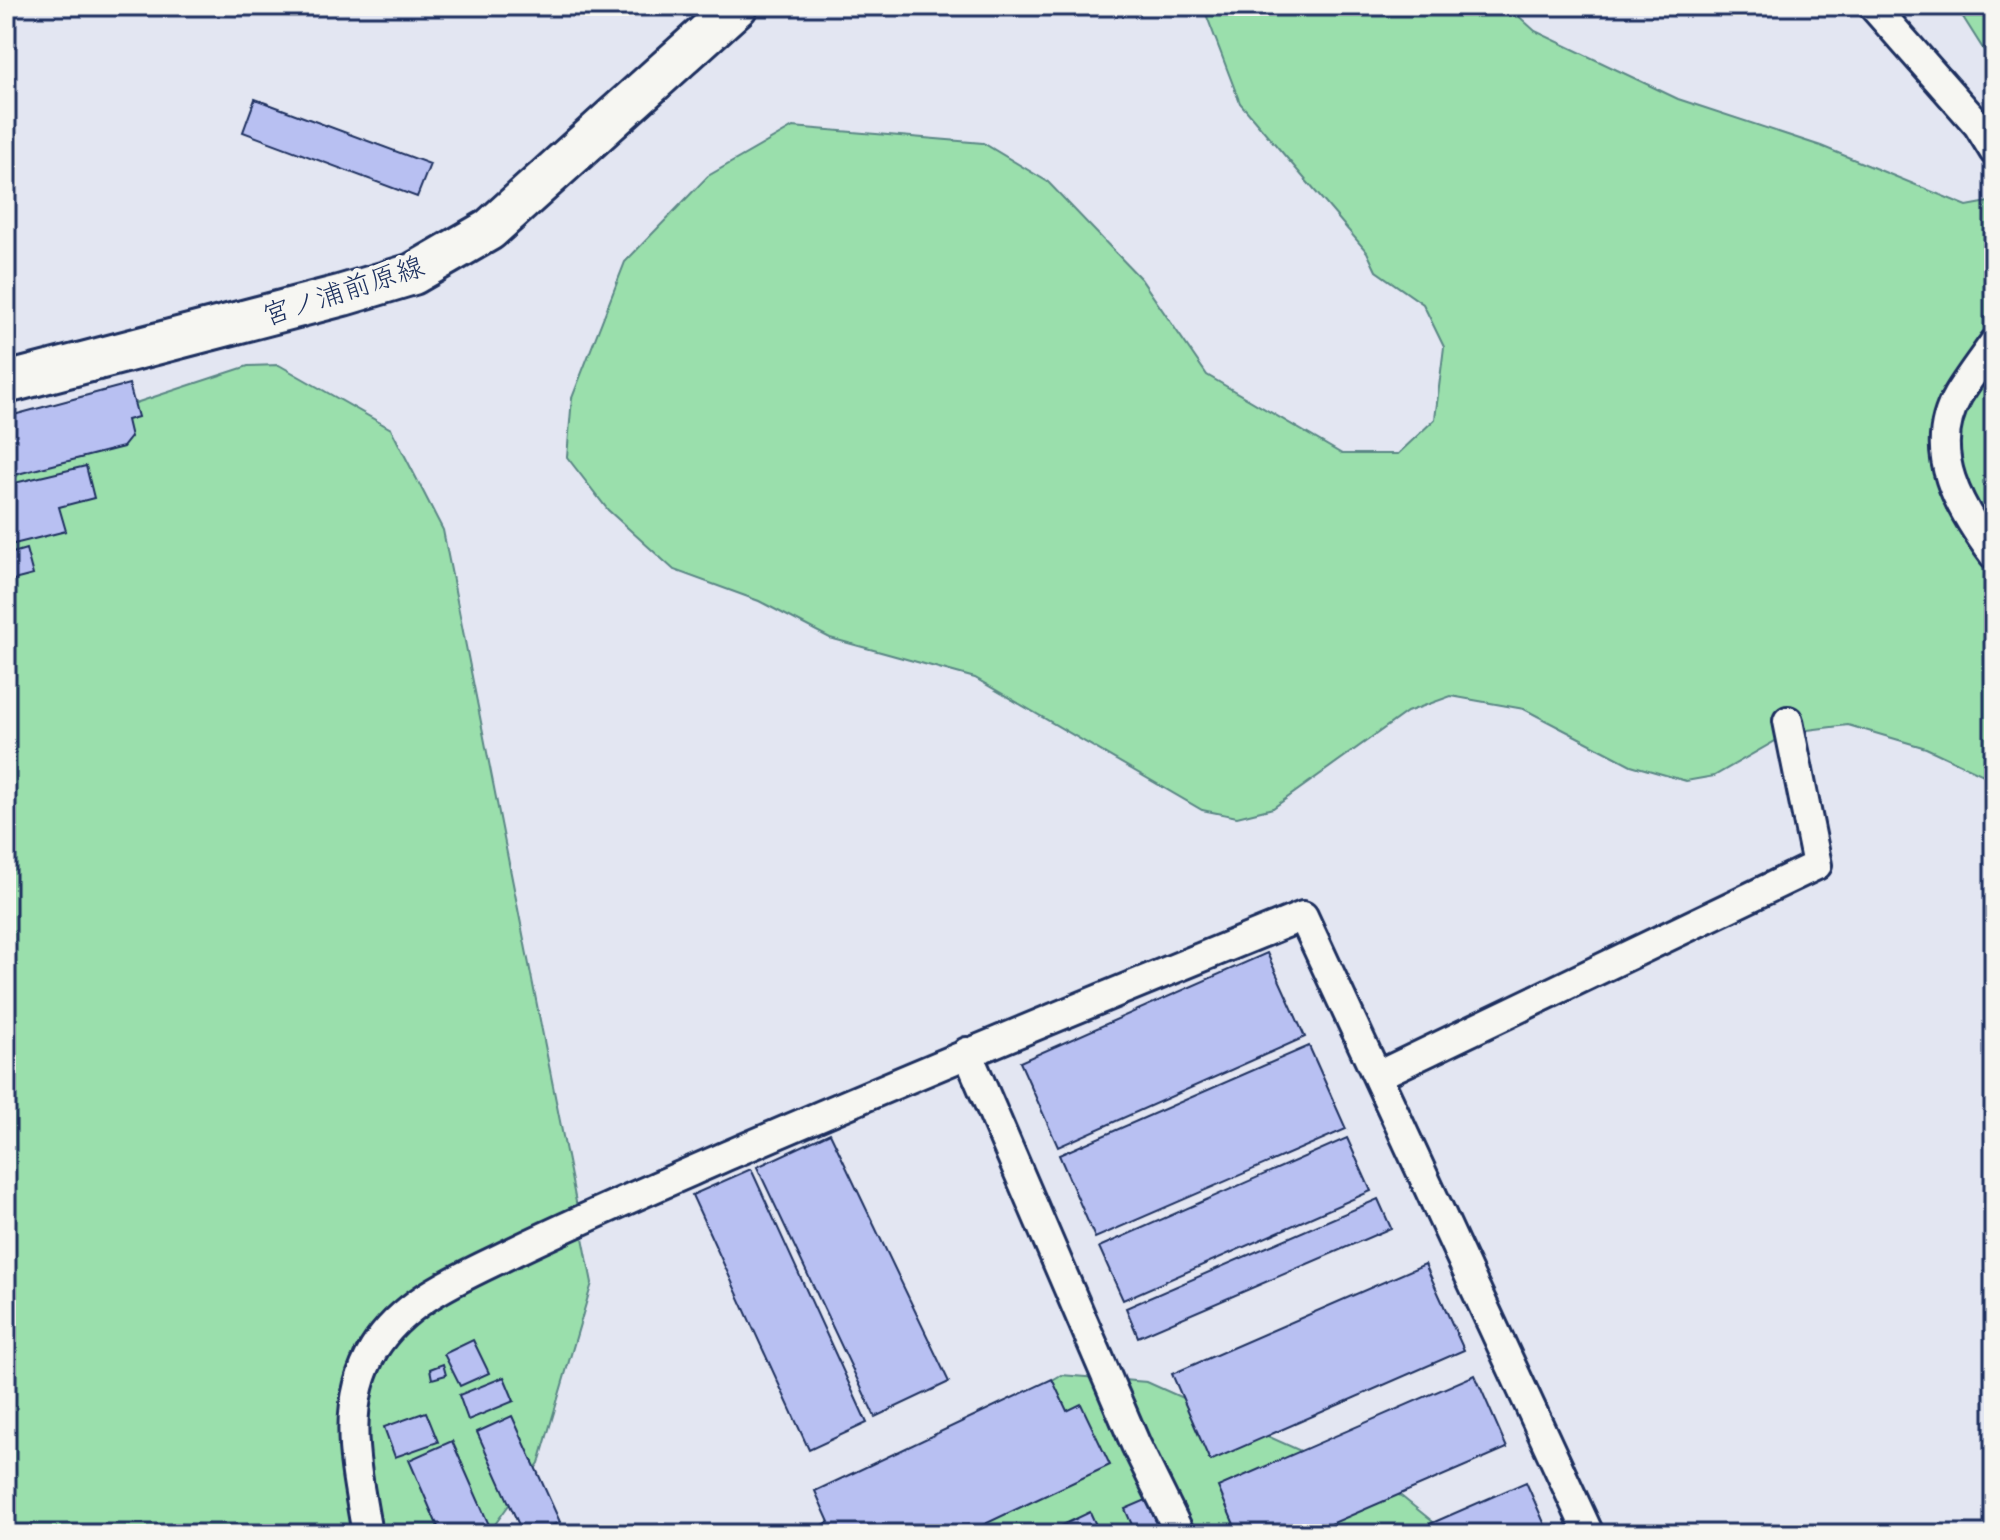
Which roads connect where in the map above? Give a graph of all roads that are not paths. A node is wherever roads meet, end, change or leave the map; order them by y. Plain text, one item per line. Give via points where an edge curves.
1 (737, 6) edge
2 (1873, 6) edge
3 (1994, 151) edge
4 (1994, 343) edge
5 (6, 383) edge
6 (1994, 555) edge
7 (1788, 721) dead end
8 (967, 1052) junction
9 (1377, 1076) junction
10 (367, 1534) edge
11 (1180, 1534) edge
12 (1589, 1534) edge

1 - 5 main road, 宮ノ浦前原線 via 489,230 413,274
2 - 3 street via 1978,125
4 - 6 street via 1957,397 1946,429 1945,461 1953,492
7 - 9 street via 1817,865
8 - 9 street via 1303,916
8 - 10 street via 577,1221 437,1290 400,1317 374,1349 356,1392 352,1438
8 - 11 street via 1136,1445
9 - 12 street

